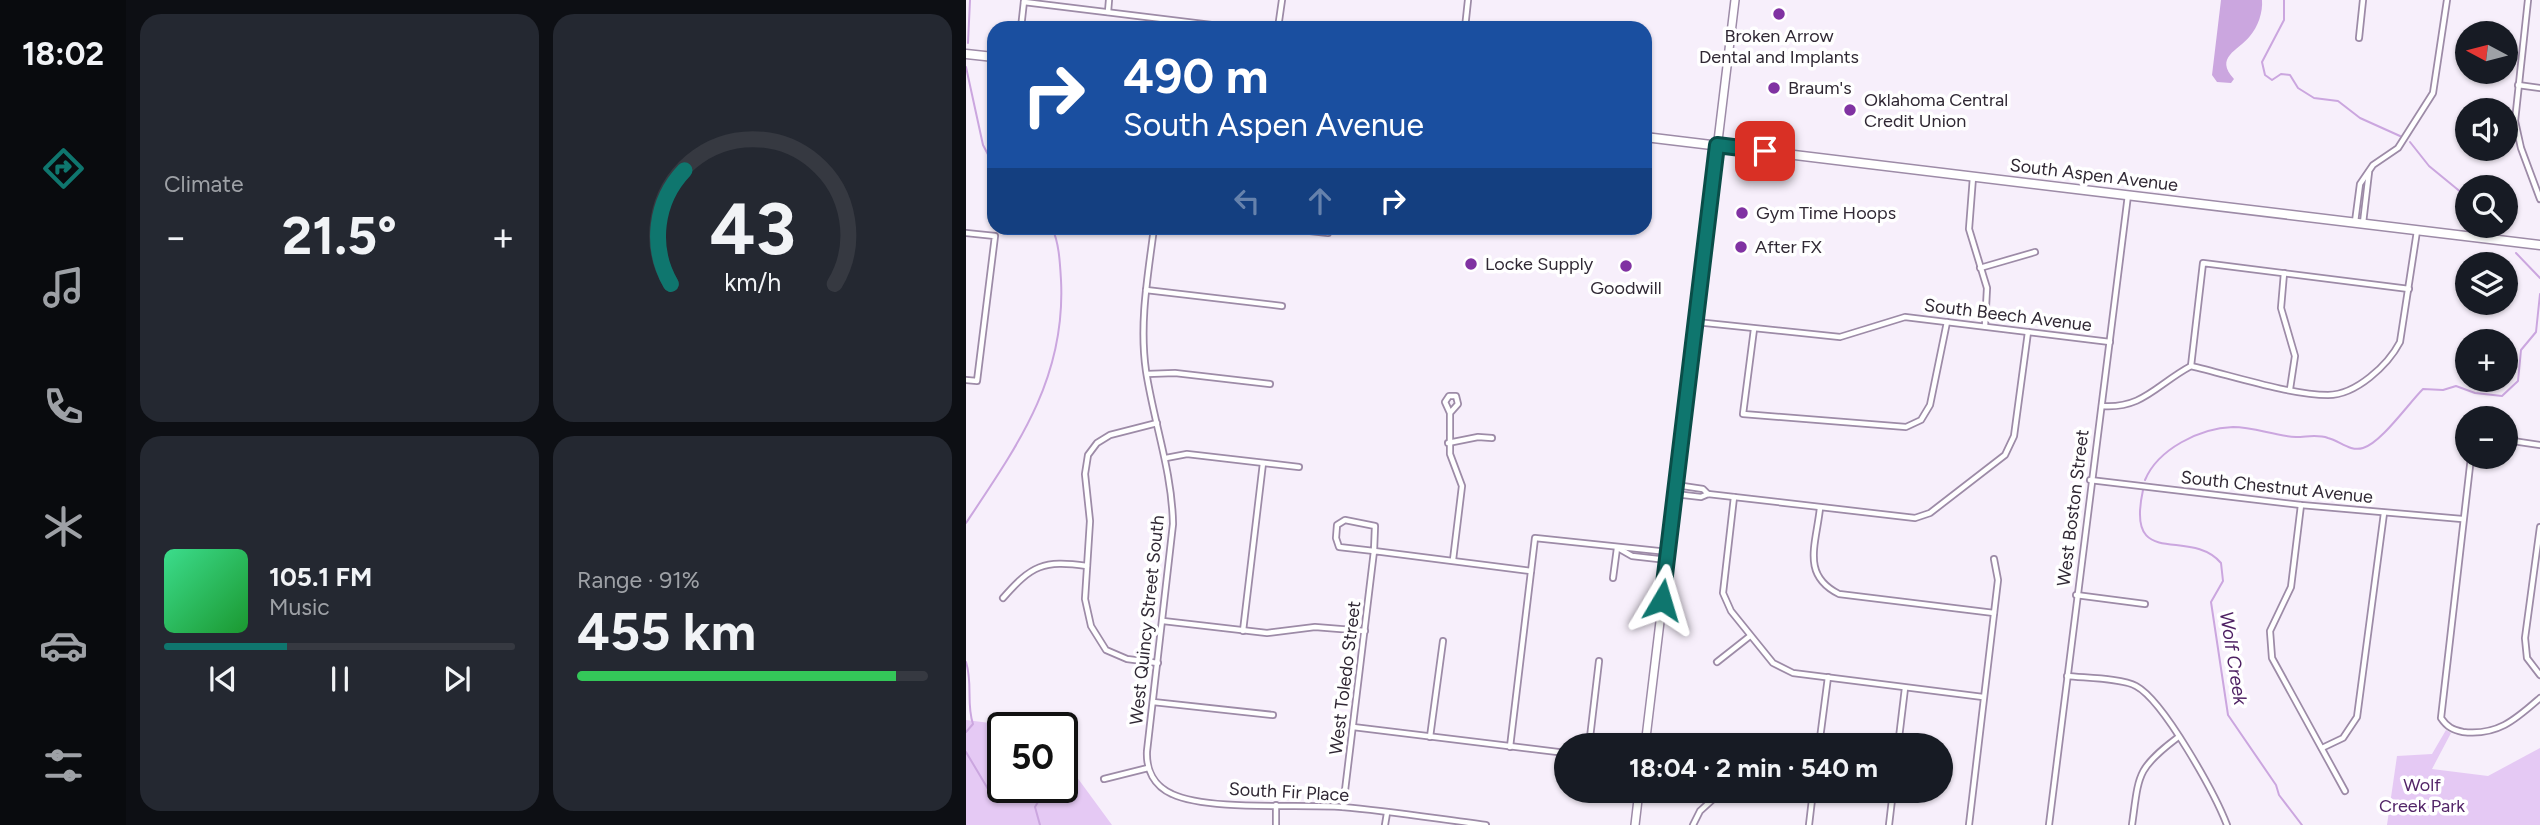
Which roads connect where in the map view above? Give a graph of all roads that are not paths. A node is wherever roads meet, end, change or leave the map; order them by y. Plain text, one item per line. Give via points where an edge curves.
1 (1110, 0) edge
2 (1282, 0) edge
3 (1468, 0) edge
4 (1735, 0) edge
5 (2363, 0) edge
6 (2446, 0) edge
7 (2528, 0) edge
8 (1024, 1) edge
9 (1108, 12) junction
10 (1022, 21) edge
11 (1180, 21) edge
12 (1279, 21) edge
13 (1466, 21) edge
14 (2358, 38) dead end
15 (966, 54) edge
16 (987, 56) edge
17 (2518, 85) junction
18 (2540, 88) edge
19 (1652, 137) edge
20 (1717, 145) junction
21 (1973, 177) junction
22 (2128, 195) junction
23 (2540, 196) edge
24 (2359, 223) junction
25 (2417, 230) junction
26 (966, 233) edge
27 (1153, 235) edge
28 (2540, 242) edge
29 (2035, 252) dead end
30 (1980, 268) junction
31 (2284, 273) junction
32 (2409, 289) junction
33 (1146, 290) junction
34 (1282, 306) dead end
35 (1696, 322) junction
36 (1947, 322) junction
37 (1985, 326) junction
38 (1754, 329) junction
39 (2028, 332) junction
40 (2110, 342) junction
41 (2191, 366) junction
42 (1147, 374) junction
43 (966, 380) edge
44 (1270, 384) dead end
45 (2290, 389) junction
46 (2102, 406) junction
47 (1450, 413) dead end
48 (1158, 424) junction
49 (1492, 438) dead end
50 (2518, 442) edge
51 (1448, 443) junction
52 (2540, 445) edge
53 (1166, 458) junction
54 (1264, 463) junction
55 (1299, 467) dead end
56 (2469, 469) edge
57 (2090, 480) junction
58 (1676, 485) junction
59 (1675, 494) junction
60 (1708, 494) junction
61 (1734, 497) junction
62 (2301, 505) junction
63 (1820, 508) junction
64 (2384, 513) junction
65 (2462, 519) junction
66 (2540, 527) edge
67 (1617, 548) junction
68 (1374, 551) junction
69 (1668, 556) junction
70 (1994, 559) dead end
71 (1453, 561) junction
72 (1087, 566) junction
73 (1531, 570) junction
74 (1613, 578) dead end
75 (2537, 579) edge
76 (2076, 594) junction
77 (1003, 598) dead end
78 (2145, 604) dead end
79 (1994, 613) junction
80 (1163, 621) junction
81 (1243, 631) junction
82 (1365, 631) junction
83 (1750, 636) junction
84 (1443, 641) dead end
85 (1600, 661) dead end
86 (1717, 662) dead end
87 (1158, 663) junction
88 (2540, 675) edge
89 (2067, 676) junction
90 (1828, 677) junction
91 (1905, 688) junction
92 (1983, 697) junction
93 (2540, 698) edge
94 (1153, 702) junction
95 (1273, 715) dead end
96 (1353, 727) junction
97 (1592, 733) edge
98 (1647, 733) edge
99 (1821, 733) edge
100 (1900, 733) edge
101 (1430, 737) junction
102 (2177, 738) junction
103 (1510, 747) junction
104 (2322, 748) junction
105 (1554, 752) edge
106 (1148, 768) junction
107 (1104, 779) dead end
108 (2345, 791) dead end
109 (1638, 803) edge
110 (1709, 803) edge
111 (1812, 803) edge
112 (1892, 803) edge
113 (1276, 804) junction
114 (1343, 807) junction
115 (1387, 813) junction
116 (1276, 825) edge
117 (1385, 825) edge
118 (1486, 825) edge
119 (1635, 825) edge
120 (1693, 825) edge
121 (1809, 825) edge
122 (1889, 825) edge
123 (1969, 825) edge
124 (2049, 825) edge
125 (2132, 825) edge
126 (2227, 825) edge

1 - 9 street
2 - 12 street
3 - 13 street
4 - 20 main road
5 - 14 street
6 - 24 street via 2433,93 2398,148 2370,169
7 - 17 street
8 - 9 street
8 - 10 street
9 - 11 street
15 - 16 main road
17 - 18 street
17 - 23 street via 2516,134
19 - 20 main road, South Aspen Avenue
20 - 21 main road, South Aspen Avenue
20 - 35 main road
21 - 22 main road, South Aspen Avenue
21 - 30 street via 1969,229
22 - 24 main road, South Aspen Avenue
22 - 40 street, West Boston Street
24 - 25 main road, South Aspen Avenue
25 - 28 main road, South Aspen Avenue
25 - 32 street
26 - 43 street via 995,236 977,381
27 - 33 street, West Quincy Street South
29 - 30 street
30 - 37 street via 1987,288
31 - 32 street
31 - 41 street via 2203,263
31 - 45 street via 2281,308 2295,356
32 - 45 street via 2400,342 2384,365 2357,385 2330,395
33 - 34 street
33 - 42 street, West Quincy Street South via 1143,333
35 - 38 street, South Beech Avenue
35 - 58 main road
36 - 37 street, South Beech Avenue
36 - 38 street, South Beech Avenue via 1905,317 1840,337
36 - 38 street via 1930,405 1921,420 1906,427 1743,414
37 - 39 street, South Beech Avenue
39 - 40 street, South Beech Avenue
39 - 63 street via 2014,436 2005,455 1930,513 1915,518
40 - 46 street, West Boston Street
41 - 45 street
41 - 46 street via 2142,400 2121,407
42 - 44 street
42 - 48 street, West Quincy Street South
46 - 57 street, West Boston Street
47 - 51 street
48 - 53 street, West Quincy Street South
48 - 72 street via 1110,435 1088,455
49 - 51 street
50 - 52 street
51 - 71 street via 1462,486
53 - 54 street via 1187,454
53 - 80 street, West Quincy Street South via 1173,524
54 - 55 street
54 - 81 street
56 - 65 street
57 - 62 street, South Chestnut Avenue
57 - 76 street, West Boston Street
58 - 59 main road
58 - 60 street
59 - 60 street
59 - 69 main road
60 - 61 street
61 - 63 street
61 - 83 street via 1723,593
62 - 64 street, South Chestnut Avenue
62 - 104 street via 2291,587 2270,631 2272,658
63 - 79 street via 1813,568 1822,585 1839,594
64 - 65 street, South Chestnut Avenue
64 - 104 street via 2357,717 2343,738
65 - 93 street via 2441,718 2451,729 2495,731
66 - 75 street
67 - 69 street via 1632,556
67 - 73 street via 1535,538
67 - 74 street
68 - 68 street via 1375,526 1340,521 1339,547
68 - 71 street
68 - 82 street, West Toledo Street
69 - 98 main road
70 - 79 street via 1998,580
71 - 73 street
72 - 77 street via 1054,563 1034,567
72 - 87 street via 1086,606 1101,645 1117,657
73 - 103 street
75 - 88 street via 2525,638 2527,658
76 - 78 street
76 - 89 street, West Boston Street
79 - 92 street
80 - 81 street
80 - 87 street, West Quincy Street South
81 - 82 street via 1275,634 1315,626
82 - 96 street, West Toledo Street
83 - 86 street
83 - 90 street via 1783,670
84 - 101 street
85 - 97 street
87 - 94 street, West Quincy Street South
89 - 102 street via 2134,684 2153,697
89 - 124 street, West Boston Street
90 - 91 street
90 - 99 street
91 - 92 street
91 - 100 street
92 - 123 street
94 - 95 street
94 - 106 street, West Quincy Street South
96 - 101 street
96 - 114 street, West Toledo Street
101 - 103 street
102 - 125 street via 2149,760 2138,783
102 - 126 street via 2217,798
103 - 105 street
104 - 108 street
106 - 107 street
106 - 113 street, South Fir Place via 1160,787 1181,798
109 - 119 main road
110 - 120 street
111 - 121 street
112 - 122 street
113 - 114 street, South Fir Place
113 - 116 street
114 - 115 street, South Fir Place
115 - 117 street
115 - 118 street, South Fir Place

